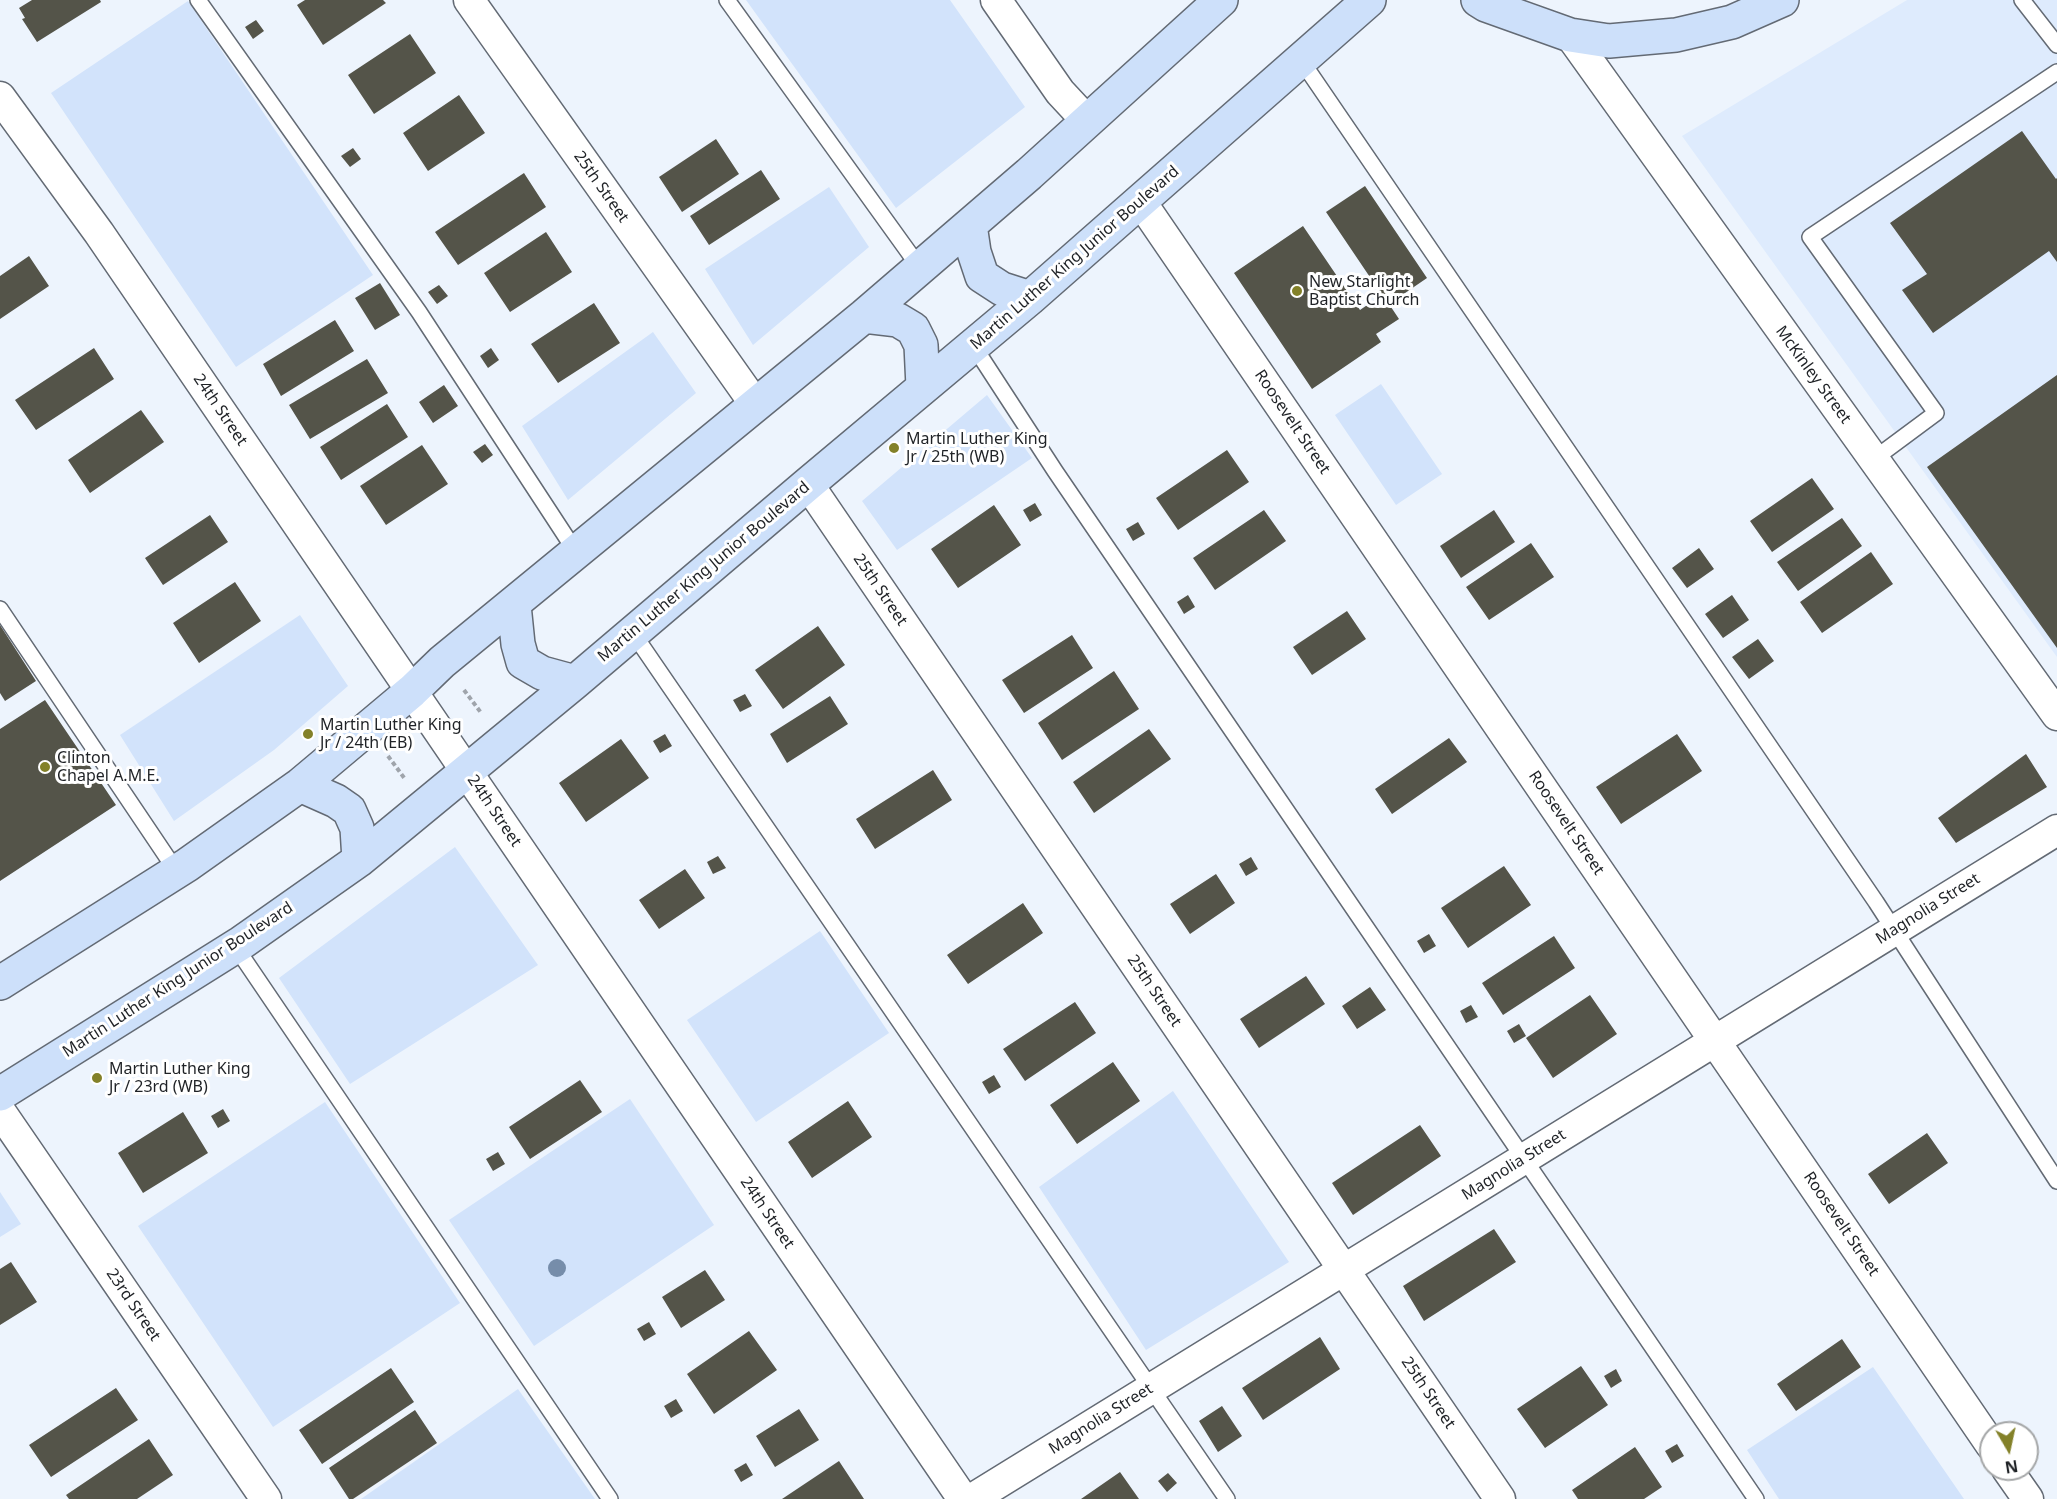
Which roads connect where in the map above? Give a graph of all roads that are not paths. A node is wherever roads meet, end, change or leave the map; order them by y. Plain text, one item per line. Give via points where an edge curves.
1 (198, 0) edge
2 (469, 0) edge
3 (727, 0) edge
4 (996, 0) edge
5 (1221, 0) edge
6 (1369, 0) edge
7 (1478, 0) edge
8 (1782, 0) edge
9 (2022, 0) edge
10 (1570, 35) junction
11 (2057, 45) edge
12 (1301, 60) junction
13 (2057, 72) edge
14 (0, 97) edge
15 (1087, 121) junction
16 (1141, 202) junction
17 (970, 225) junction
18 (920, 268) junction
19 (1030, 298) junction
20 (864, 316) junction
21 (973, 345) junction
22 (923, 387) junction
23 (755, 404) junction
24 (1874, 459) junction
25 (808, 484) junction
26 (576, 552) junction
27 (514, 605) junction
28 (0, 609) edge
29 (633, 633) junction
30 (575, 682) junction
31 (412, 691) junction
32 (2057, 715) edge
33 (466, 771) junction
34 (300, 785) junction
35 (2057, 830) edge
36 (359, 860) junction
37 (177, 872) junction
38 (1895, 930) junction
39 (236, 946) junction
40 (0, 983) edge
41 (1715, 1041) junction
42 (0, 1094) edge
43 (0, 1111) edge
44 (1523, 1159) junction
45 (2057, 1181) edge
46 (1344, 1270) junction
47 (1152, 1388) junction
48 (1979, 1427) edge
49 (2015, 1481) edge
50 (266, 1499) edge
51 (610, 1499) edge
52 (963, 1499) edge
53 (972, 1499) edge
54 (1227, 1499) edge
55 (1500, 1499) edge
56 (1756, 1499) edge
57 (2028, 1499) edge

1 - 26 lane via 419,312
2 - 23 street, 25th Street
3 - 18 lane
4 - 15 street via 1060,92
5 - 15 main road
6 - 12 main road, Martin Luther King Junior Boulevard
7 - 10 main road
8 - 10 main road via 1732,22 1676,35 1609,41
9 - 11 lane
10 - 24 street, McKinley Street
12 - 16 main road, Martin Luther King Junior Boulevard
12 - 38 lane
13 - 24 lane via 1810,237 1936,413
14 - 31 street, 24th Street via 99,233
15 - 17 main road
16 - 19 main road, Martin Luther King Junior Boulevard
16 - 41 street, Roosevelt Street
17 - 18 main road
17 - 19 main road via 982,276 1002,289
18 - 20 main road
19 - 21 main road, Martin Luther King Junior Boulevard
20 - 22 main road via 898,320 913,329 921,345
20 - 23 main road
21 - 22 main road, Martin Luther King Junior Boulevard
21 - 44 lane
22 - 25 main road, Martin Luther King Junior Boulevard
23 - 26 main road
24 - 32 street, McKinley Street
25 - 29 main road, Martin Luther King Junior Boulevard
25 - 46 street, 25th Street
26 - 27 main road
27 - 30 main road via 523,662 542,673
27 - 31 main road
28 - 37 lane
29 - 30 main road, Martin Luther King Junior Boulevard
29 - 47 lane
30 - 33 main road, Martin Luther King Junior Boulevard
31 - 33 street, 24th Street
31 - 34 main road
33 - 36 main road, Martin Luther King Junior Boulevard
33 - 52 street, 24th Street
34 - 36 main road via 350,810 357,828
34 - 37 main road
35 - 38 street, Magnolia Street
36 - 39 main road, Martin Luther King Junior Boulevard
37 - 40 main road
38 - 41 street, Magnolia Street
38 - 45 lane
39 - 42 main road, Martin Luther King Junior Boulevard
39 - 51 lane
41 - 44 street, Magnolia Street
41 - 48 street, Roosevelt Street
43 - 50 street, 23rd Street
44 - 46 street, Magnolia Street
44 - 56 lane
46 - 47 street, Magnolia Street
46 - 55 street, 25th Street
47 - 53 street, Magnolia Street
47 - 54 lane
49 - 57 street

